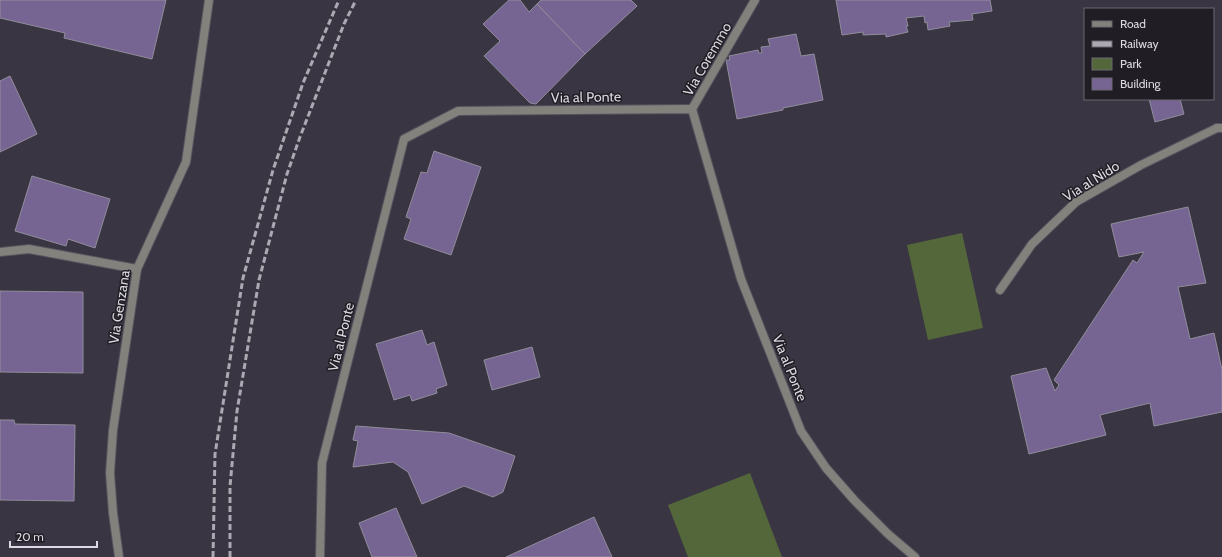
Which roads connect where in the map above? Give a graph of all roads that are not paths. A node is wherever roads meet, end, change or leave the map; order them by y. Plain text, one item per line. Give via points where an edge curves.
1 (210, 0) edge
2 (755, 0) edge
3 (692, 109) junction
4 (1220, 128) edge
5 (0, 252) edge
6 (137, 269) junction
7 (1000, 290) dead end
8 (119, 557) edge
9 (320, 557) edge
10 (915, 557) edge

1 - 6 street, Via Genzana via 186,162
2 - 3 street, Via Coremmo
3 - 9 street, Via al Ponte via 458,111 404,139 322,463
3 - 10 street, Via al Ponte via 740,279 801,431 826,468 855,501
4 - 7 street, Via al Nido via 1141,166 1076,202 1032,244
5 - 6 street via 29,249
6 - 8 street, Via Genzana via 113,430 110,473

